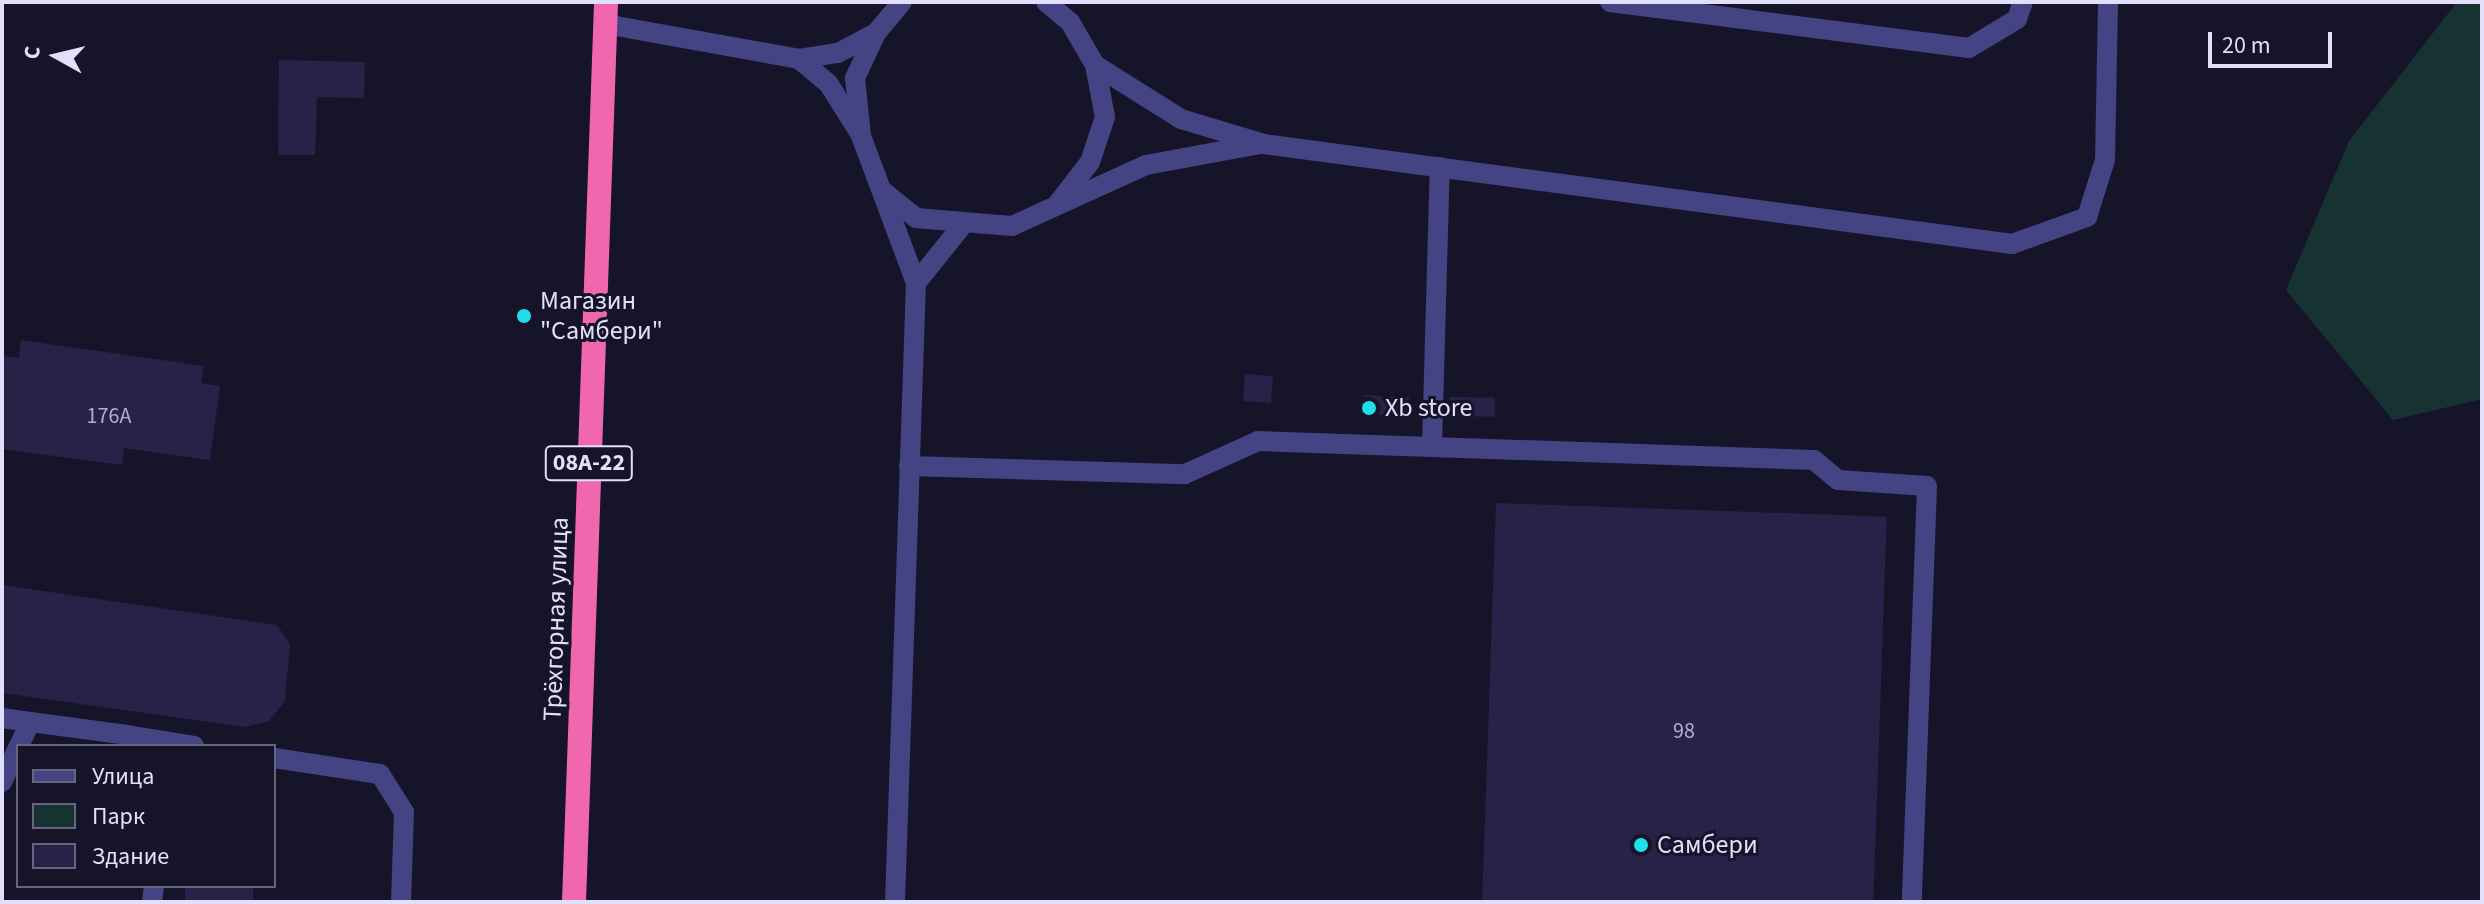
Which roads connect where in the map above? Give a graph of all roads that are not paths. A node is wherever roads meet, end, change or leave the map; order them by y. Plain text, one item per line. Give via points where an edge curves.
1 (902, 2) edge
2 (1046, 2) edge
3 (1610, 2) edge
4 (2023, 2) edge
5 (2108, 2) edge
6 (606, 13) edge
7 (876, 33) junction
8 (799, 59) junction
9 (1095, 65) junction
10 (861, 136) junction
11 (1264, 144) junction
12 (1440, 167) junction
13 (878, 187) junction
14 (1058, 203) junction
15 (961, 227) junction
16 (916, 283) junction
17 (1432, 446) junction
18 (909, 466) junction
19 (2, 718) edge
20 (30, 722) junction
21 (19, 744) edge
22 (171, 744) edge
23 (16, 751) edge
24 (276, 758) edge
25 (2, 782) edge
26 (401, 902) edge
27 (574, 902) edge
28 (895, 902) edge
29 (1912, 902) edge

1 - 7 street
2 - 9 street via 1070,22
3 - 4 street via 1969,48 2017,19
5 - 12 street via 2105,160 2087,217 2012,244
6 - 8 street
6 - 27 highway, Трёхгорная улица / 08А-22
7 - 8 street via 838,53
7 - 10 street via 855,78
8 - 10 street via 828,83
9 - 11 street via 1181,119
9 - 14 street via 1105,117 1090,162
10 - 13 street
11 - 12 street
11 - 14 street via 1146,165
12 - 17 street
13 - 15 street via 916,218
13 - 16 street
14 - 15 street via 1012,226
15 - 16 street
16 - 18 street
17 - 18 street via 1258,441 1185,474
17 - 29 street via 1814,460 1838,480 1927,486
18 - 28 street
19 - 20 street
20 - 21 street
20 - 22 street
23 - 25 street
24 - 26 street via 380,774 404,812

